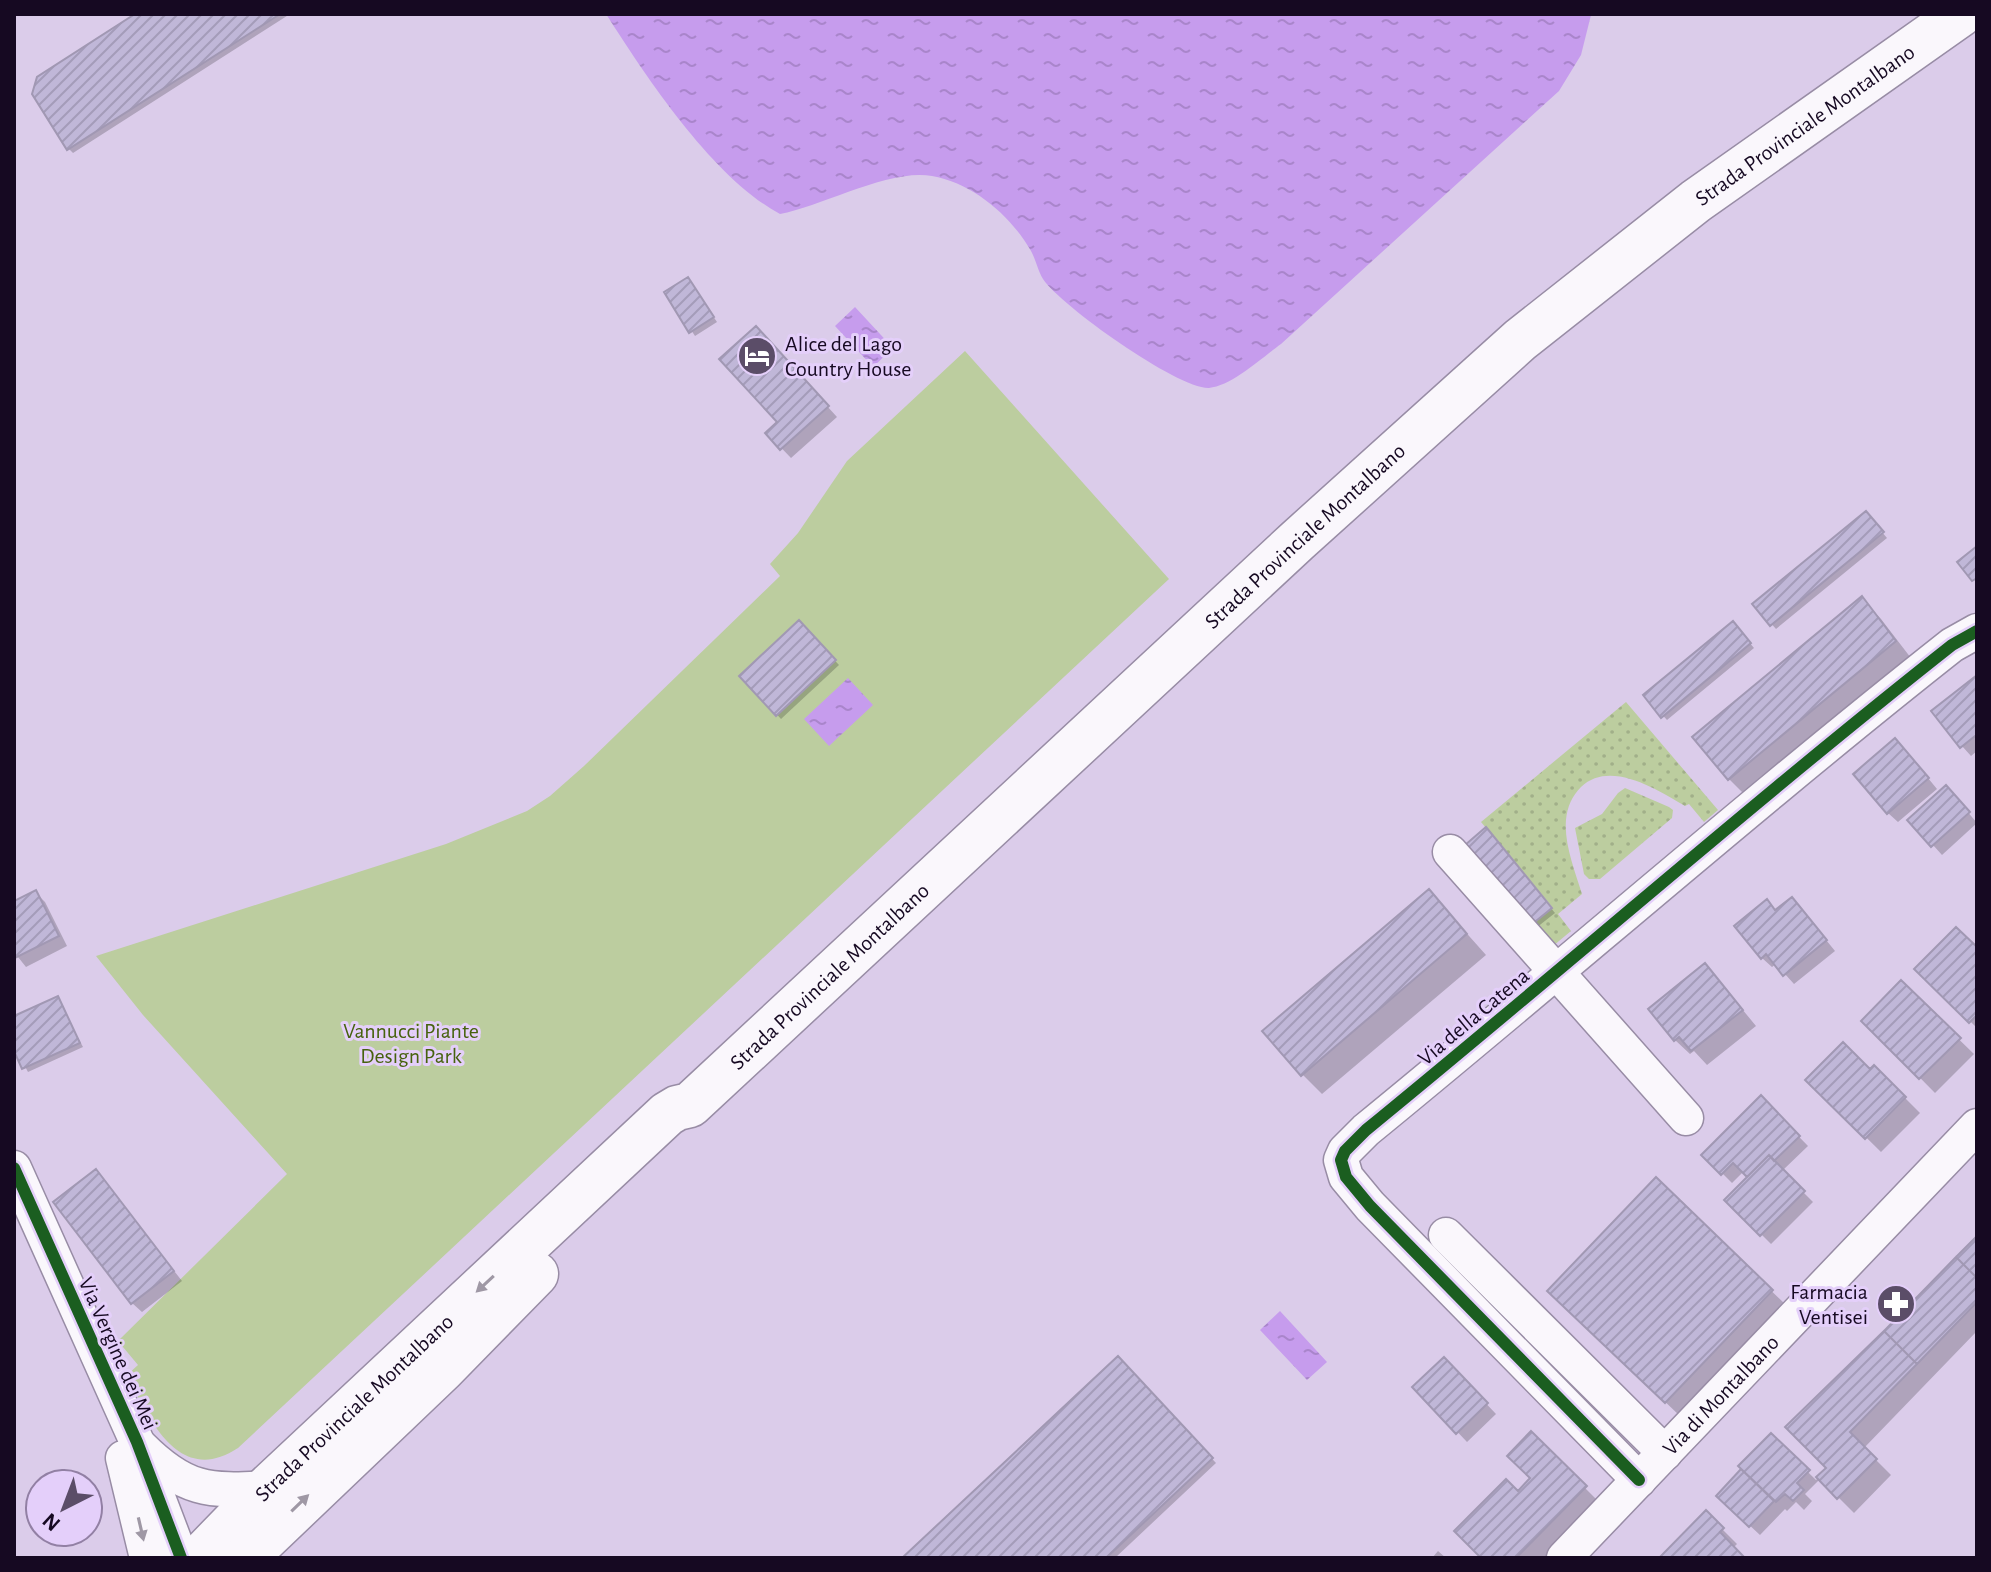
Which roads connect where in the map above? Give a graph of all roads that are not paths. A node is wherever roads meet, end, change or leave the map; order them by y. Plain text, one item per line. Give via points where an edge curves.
1 (1961, 14) edge
2 (1977, 631) edge
3 (1450, 852) dead end
4 (1557, 973) junction
5 (690, 1105) junction
6 (1686, 1118) dead end
7 (1977, 1126) edge
8 (14, 1168) edge
9 (1446, 1235) dead end
10 (1476, 1266) junction
11 (1452, 1289) junction
12 (94, 1345) junction
13 (137, 1442) junction
14 (1665, 1453) junction
15 (1639, 1480) junction
16 (267, 1488) junction
17 (147, 1558) edge
18 (181, 1558) edge
19 (199, 1558) edge
20 (245, 1558) edge
21 (1564, 1558) edge

1 - 5 main road, Strada Provinciale Montalbano via 1696,201 1520,340
2 - 4 street, Via della Catena via 1868,711
3 - 4 street
4 - 6 street
4 - 11 street, Via della Catena via 1366,1130 1341,1160 1346,1177
5 -> 16 main road, Strada Provinciale Montalbano via 667,1114
20 -> 5 main road, Strada Provinciale Montalbano via 471,1341 680,1127
7 - 14 street, Via di Montalbano
8 - 12 street, Via Vergine dei Mei
9 - 10 street
10 - 11 street
10 - 14 street
11 - 15 street, Via della Catena
12 - 13 street, Via Vergine dei Mei
12 -> 17 street, Via Vergine dei Mei
13 - 16 street, Via Vergine dei Mei via 161,1466 199,1487
13 - 18 street, Via Vergine dei Mei
14 - 15 street, Via di Montalbano
15 - 21 street, Via di Montalbano
16 - 19 main road, Strada Provinciale Montalbano

